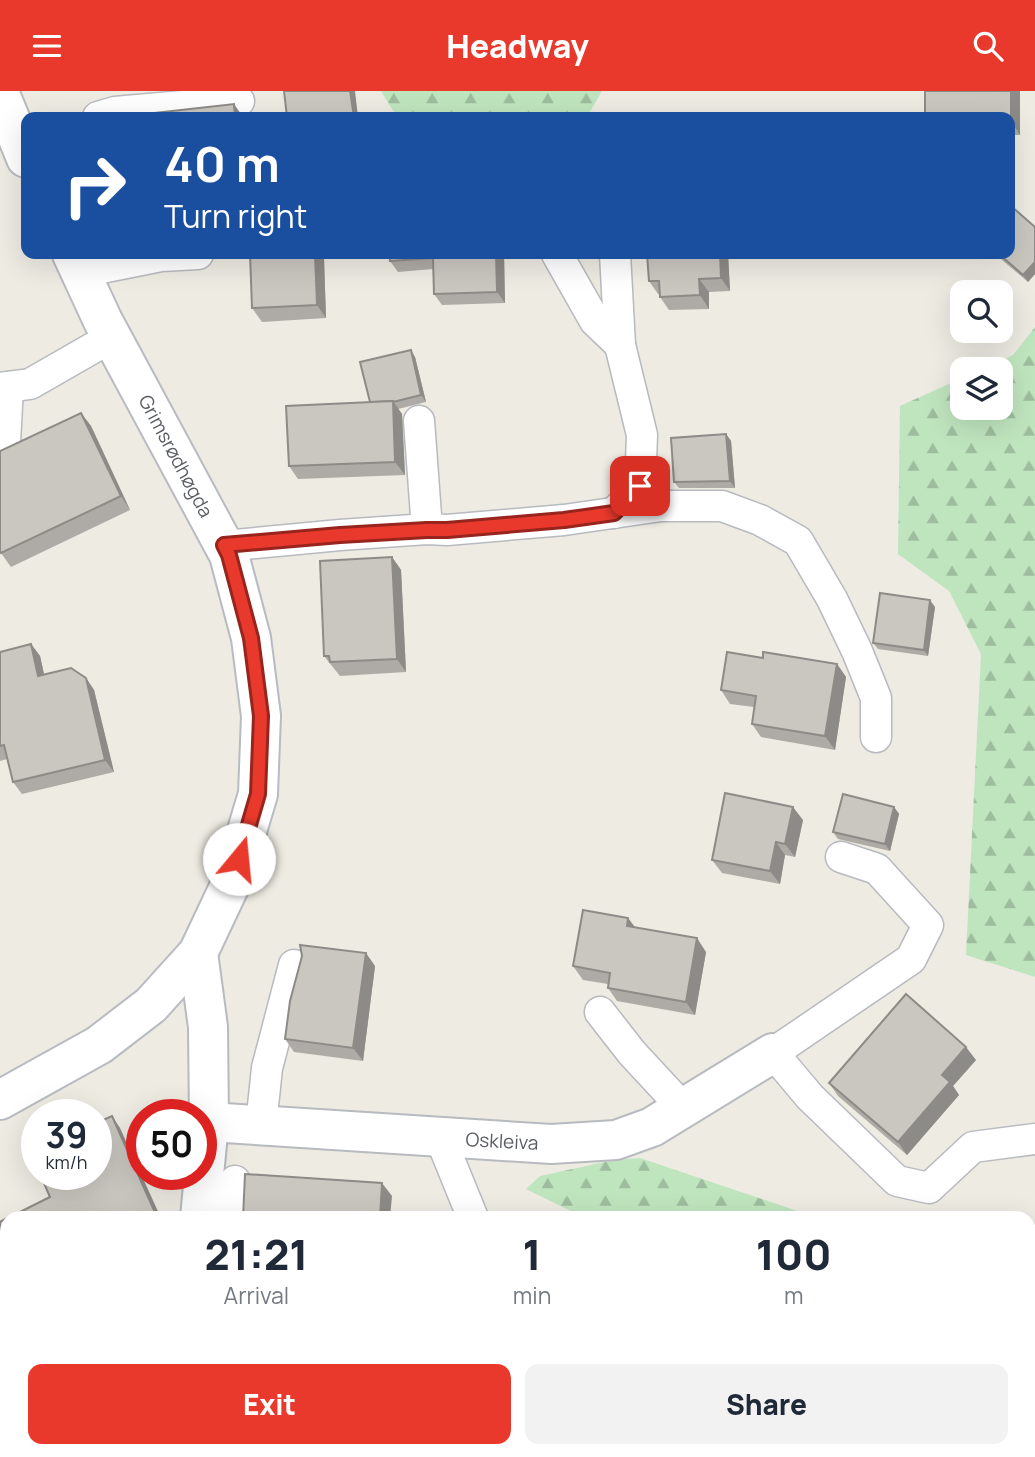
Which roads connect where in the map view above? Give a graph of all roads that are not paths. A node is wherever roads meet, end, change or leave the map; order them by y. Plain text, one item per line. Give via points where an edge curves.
1 (0, 94) edge
2 (239, 101) dead end
3 (115, 112) edge
4 (21, 139) edge
5 (133, 259) edge
6 (560, 259) edge
7 (615, 259) edge
8 (76, 263) edge
9 (112, 337) junction
10 (620, 345) junction
11 (4, 388) edge
12 (418, 421) dead end
13 (5, 442) dead end
14 (614, 513) junction
15 (427, 530) junction
16 (224, 545) junction
17 (876, 737) dead end
18 (841, 857) dead end
19 (198, 953) junction
20 (294, 965) dead end
21 (600, 1012) dead end
22 (773, 1053) junction
23 (209, 1099) edge
24 (0, 1100) edge
25 (683, 1108) junction
26 (217, 1122) edge
27 (261, 1125) junction
28 (440, 1137) junction
29 (1035, 1139) edge
30 (235, 1181) dead end
31 (203, 1190) edge
32 (201, 1211) edge
33 (234, 1211) edge
34 (470, 1211) edge

1 - 4 main road
2 - 3 lane
5 - 8 lane
6 - 10 lane via 595,321
7 - 10 lane
8 - 9 main road, Grimsrødhøgda
9 - 11 lane via 30,384
9 - 16 main road, Grimsrødhøgda
10 - 14 lane via 642,435 640,486
11 - 13 lane
12 - 15 lane
14 - 15 lane
14 - 17 lane via 661,506 722,506 798,541 832,599 876,698
15 - 16 lane
16 - 19 main road, Grimsrødhøgda via 251,638 261,716 258,794 232,881
18 - 22 lane via 877,869 928,925 911,959
19 - 23 main road via 208,1027
19 - 24 main road, Grimsrødhøgda via 152,1005 99,1045
20 - 27 lane via 267,1068
21 - 25 lane
22 - 25 main road, Oskleiva
22 - 29 lane via 810,1097 897,1181 929,1188 973,1147
25 - 28 main road, Oskleiva via 652,1127 616,1140 551,1144
26 - 27 main road, Oskleiva
27 - 28 main road, Oskleiva
28 - 34 lane
30 - 33 lane
31 - 32 main road

